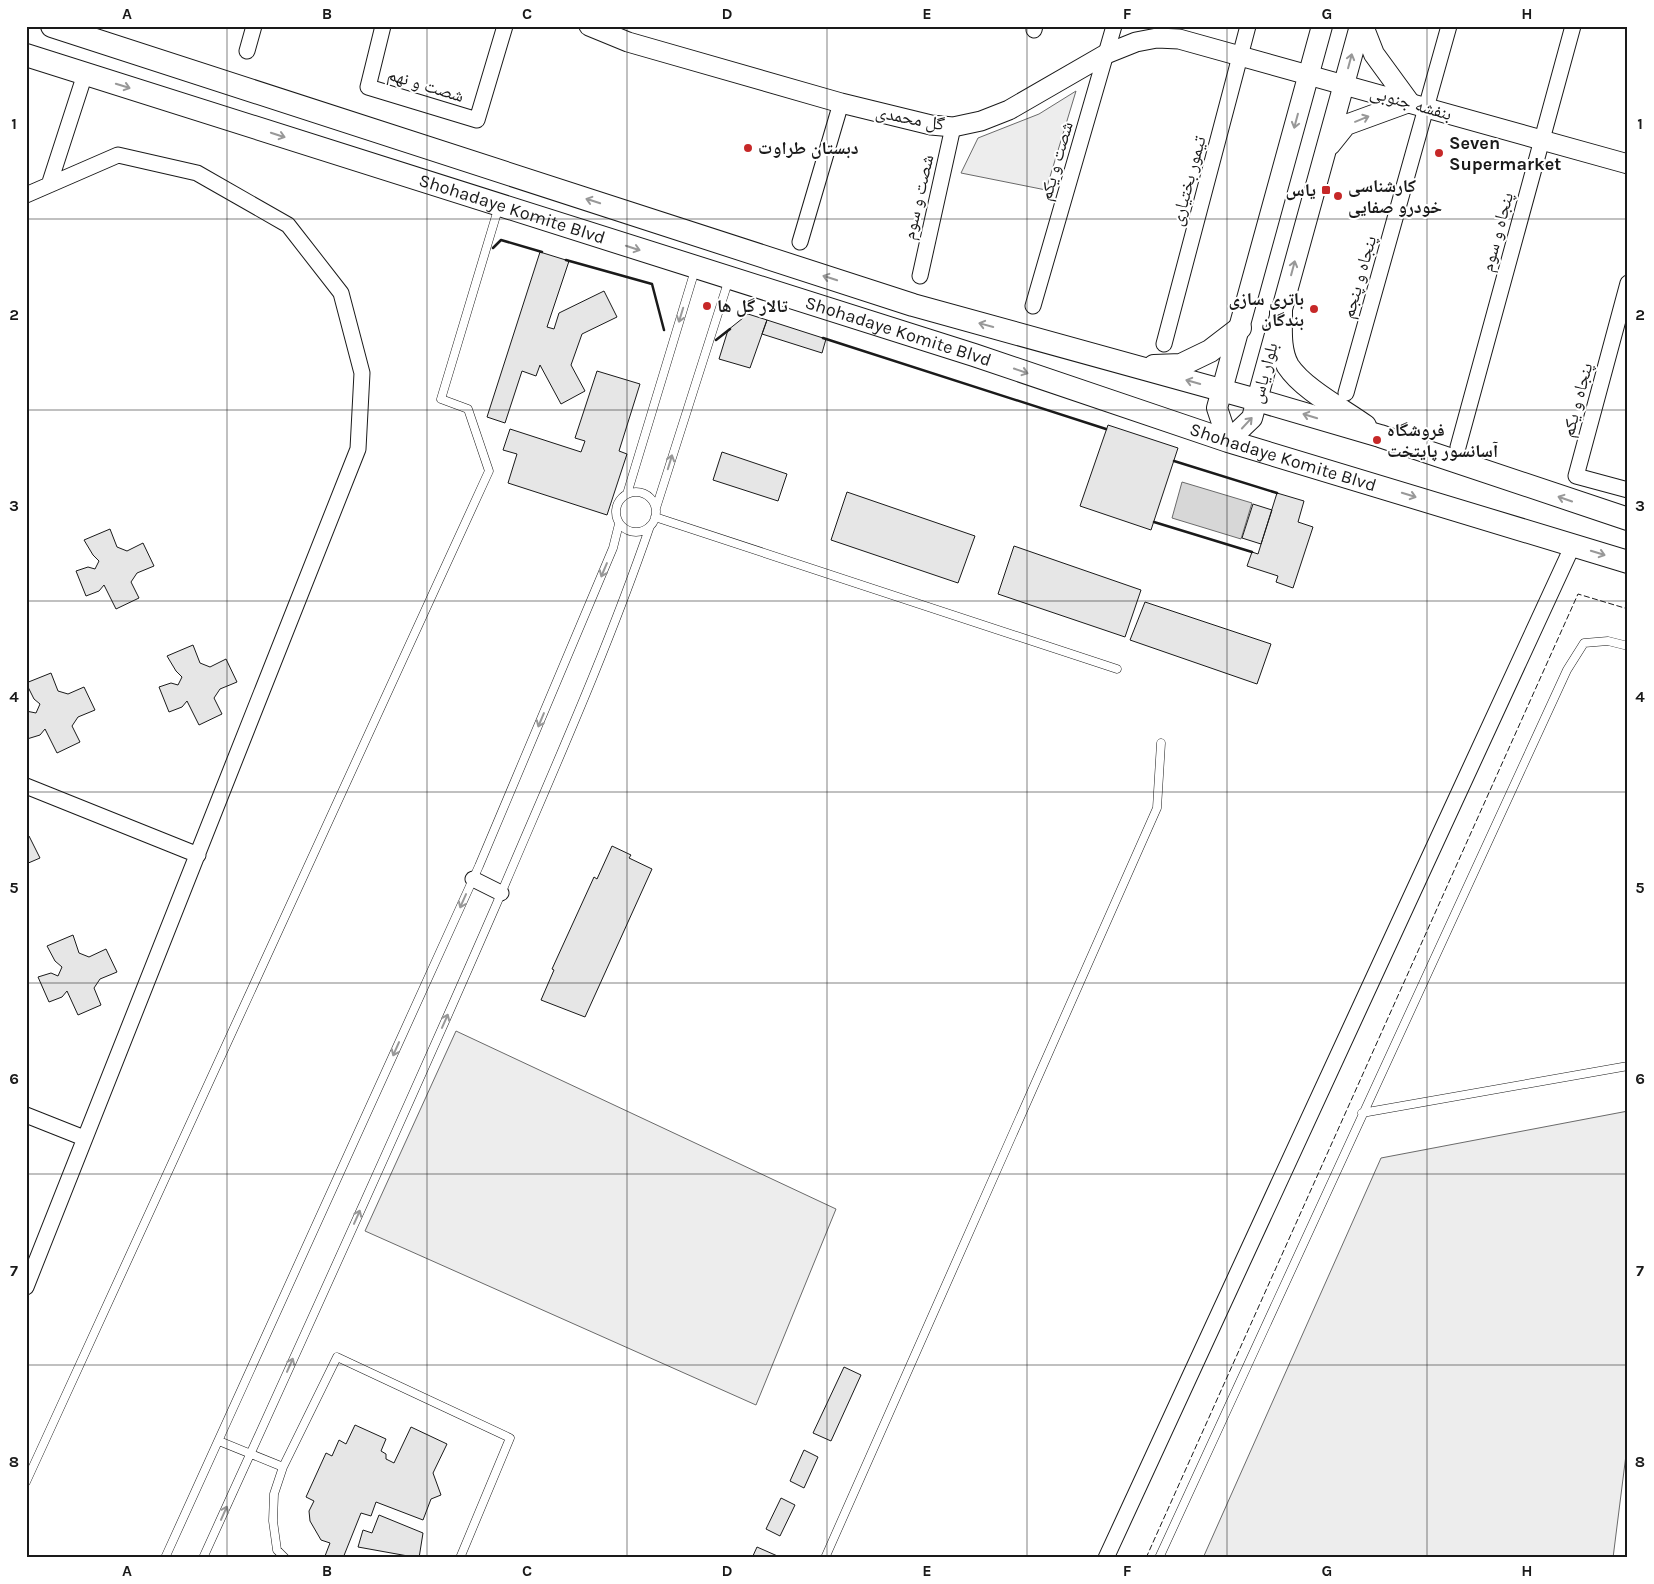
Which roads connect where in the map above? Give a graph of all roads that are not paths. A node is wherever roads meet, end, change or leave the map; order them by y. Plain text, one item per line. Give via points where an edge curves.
1 (52, 26) edge
2 (254, 26) edge
3 (383, 26) edge
4 (505, 26) edge
5 (588, 26) edge
6 (1114, 26) edge
7 (1248, 26) edge
8 (1322, 26) edge
9 (1361, 26) edge
10 (1449, 26) edge
11 (1573, 26) edge
12 (81, 31) edge
13 (247, 51) dead end
14 (1106, 54) junction
15 (26, 55) edge
16 (1241, 57) junction
17 (85, 74) junction
18 (1309, 74) junction
19 (1344, 84) junction
20 (841, 103) junction
21 (1418, 105) junction
22 (953, 127) junction
23 (1542, 140) junction
24 (1326, 150) junction
25 (1628, 164) edge
26 (49, 185) junction
27 (26, 195) edge
28 (499, 205) junction
29 (800, 242) dead end
30 (695, 268) junction
31 (920, 276) dead end
32 (729, 278) junction
33 (1628, 283) edge
34 (1033, 306) dead end
35 (1281, 312) junction
36 (1240, 328) junction
37 (1164, 344) dead end
38 (1137, 366) junction
39 (1225, 382) junction
40 (1259, 391) junction
41 (1346, 392) dead end
42 (1380, 436) junction
43 (1228, 441) junction
44 (1458, 447) dead end
45 (1628, 490) edge
46 (627, 494) junction
47 (656, 508) junction
48 (655, 517) junction
49 (1628, 519) edge
50 (619, 524) junction
51 (650, 526) junction
52 (1573, 545) junction
53 (1628, 562) edge
54 (1628, 646) edge
55 (1117, 669) dead end
56 (1162, 743) dead end
57 (26, 786) edge
58 (198, 855) junction
59 (473, 879) junction
60 (501, 893) junction
61 (1628, 1066) edge
62 (1362, 1114) junction
63 (26, 1115) edge
64 (84, 1138) junction
65 (26, 1287) edge
66 (219, 1441) junction
67 (251, 1453) junction
68 (283, 1467) junction
69 (26, 1482) edge
70 (165, 1558) edge
71 (204, 1558) edge
72 (285, 1558) edge
73 (460, 1558) edge
74 (825, 1558) edge
75 (1106, 1558) edge
76 (1159, 1558) edge

1 - 12 main road, Shohadaye Komite Blvd
2 - 13 street
3 - 4 street, شصت و نهم via 368,87 476,120
5 - 20 street, گل محمدی via 628,42
6 - 14 street, شصت و یکم
7 - 16 street, تیمور بختیاری
8 - 18 main road, بلوار یاس
19 -> 9 main road, بلوار یاس
9 - 21 main road via 1374,54
10 - 21 street, پنجاه و پنجم
11 - 23 street, پنجاه و سوم
38 -> 12 main road, Shohadaye Komite Blvd via 913,305
14 - 16 street, گل محمدی via 1157,38 1179,39
14 - 22 street, گل محمدی via 1009,110
14 - 34 street, شصت و یکم
15 - 17 main road, Shohadaye Komite Blvd
16 - 18 street, گل محمدی
16 - 37 street, تیمور بختیاری
17 - 26 street
17 -> 28 main road, Shohadaye Komite Blvd
18 - 19 street, بنفشه جنوبی
18 -> 36 main road, بلوار یاس
19 - 21 street, بنفشه جنوبی
19 - 24 main road, بلوار یاس
20 - 22 street, گل محمدی via 931,125
20 - 29 street
21 - 23 street, بنفشه جنوبی
24 -> 21 main road via 1346,126
21 - 41 street, پنجاه و پنجم
22 - 31 street, شصت و سوم
23 - 25 street, بنفشه جنوبی
23 - 44 street, پنجاه و سوم
35 -> 24 main road, بلوار یاس
26 - 27 street
26 - 58 street via 118,155 197,173 288,225 341,293 362,373 358,449
28 -> 30 main road, Shohadaye Komite Blvd
28 - 69 lane via 441,399 468,409 489,470
30 - 32 main road, Shohadaye Komite Blvd
30 -> 46 lane
32 -> 43 main road, Shohadaye Komite Blvd via 974,355
47 -> 32 lane
33 - 45 street, پنجاه و یکم via 1576,476
35 - 40 main road, بلوار یاس
35 - 42 main road via 1281,336 1288,365 1314,390
36 - 38 main road via 1210,350 1181,365
36 - 39 main road, بلوار یاس
39 -> 38 main road, Shohadaye Komite Blvd
39 - 40 main road, Shohadaye Komite Blvd
39 - 43 main road, بلوار یاس via 1217,408
42 -> 40 main road, Shohadaye Komite Blvd
43 -> 40 main road, بلوار یاس via 1252,418
49 -> 42 main road, Shohadaye Komite Blvd
43 -> 52 main road, Shohadaye Komite Blvd
46 - 47 lane via 645,494
46 - 50 lane via 617,504
47 - 48 lane
48 - 51 lane
48 - 55 lane
50 - 51 lane via 631,532
50 -> 59 lane via 609,557
51 - 60 lane via 562,752
52 -> 53 main road, Shohadaye Komite Blvd
52 - 75 street
54 - 62 lane via 1608,641 1584,643 1567,670
56 - 74 lane via 1157,808
57 - 58 street
58 - 64 street
59 - 60 street
59 -> 66 lane
67 -> 60 lane
61 - 62 lane
62 - 76 lane
63 - 64 street
64 - 65 street
66 - 67 lane
66 - 70 lane
67 - 68 lane
71 -> 67 lane
68 - 72 lane via 274,1494 273,1521 278,1550
68 - 73 lane via 336,1357 510,1438

